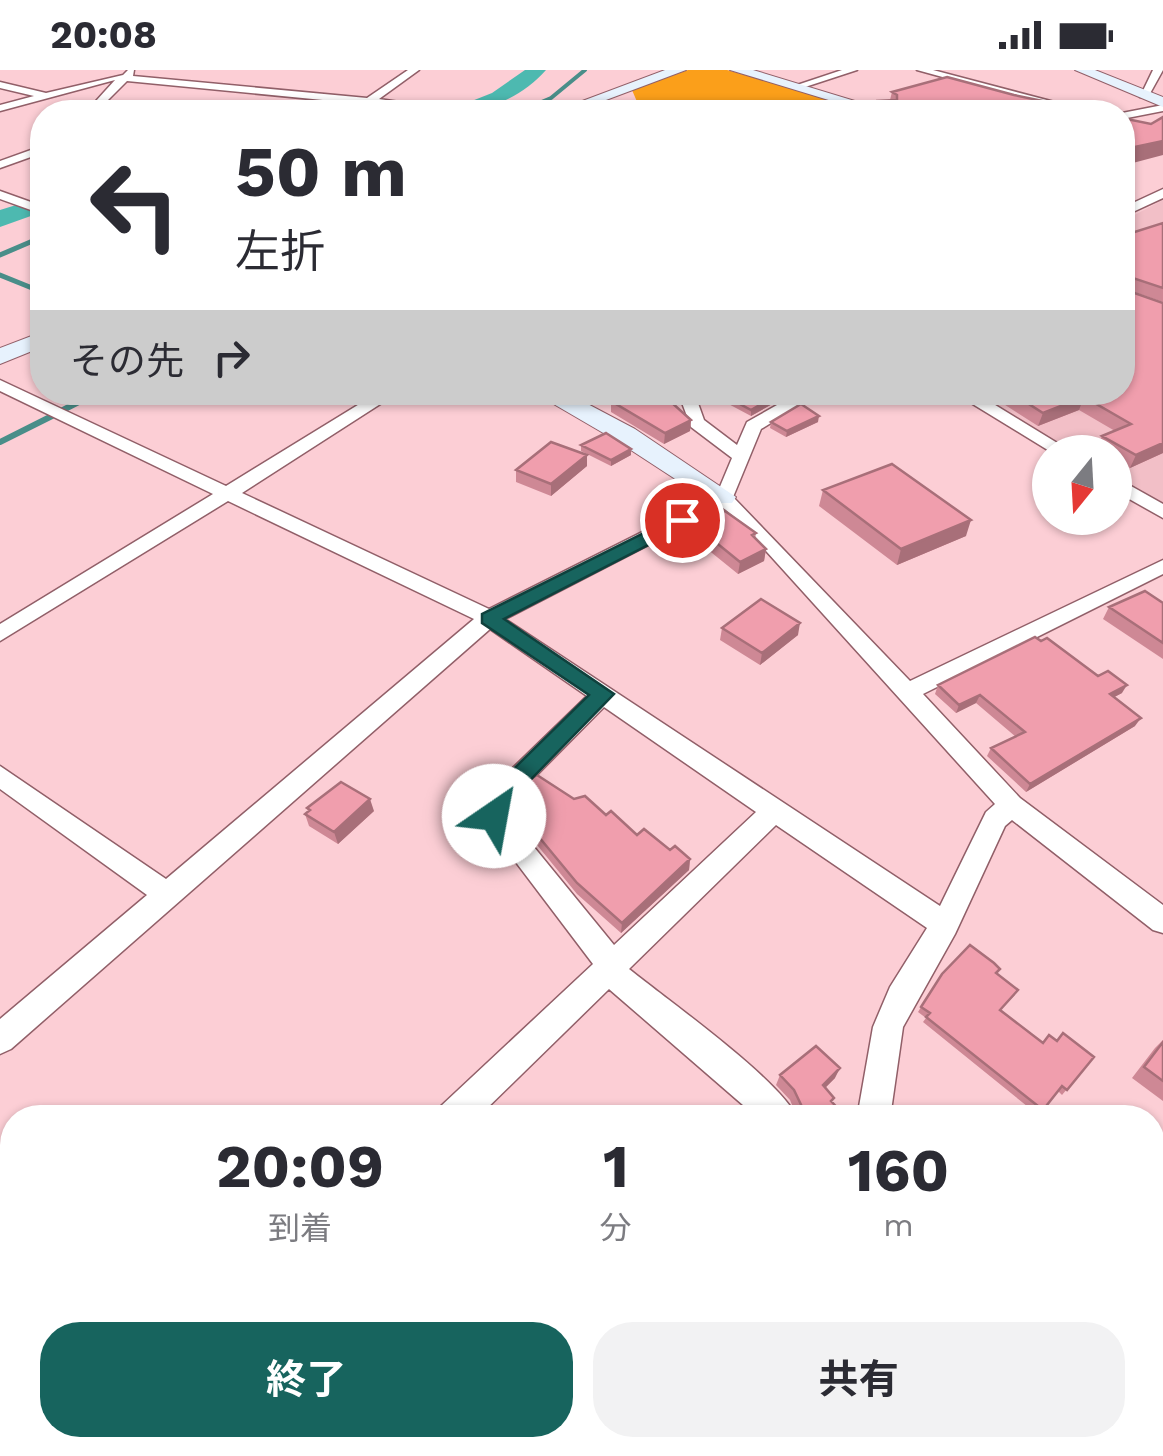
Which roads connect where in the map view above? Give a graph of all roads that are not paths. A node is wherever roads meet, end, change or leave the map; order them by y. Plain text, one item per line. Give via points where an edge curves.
1 (136, 70) edge
2 (414, 70) edge
3 (679, 70) edge
4 (737, 70) edge
5 (852, 70) edge
6 (922, 70) edge
7 (1082, 70) edge
8 (1158, 70) edge
9 (123, 78) junction
10 (0, 85) edge
11 (800, 86) junction
12 (43, 96) junction
13 (1144, 96) junction
14 (102, 100) edge
15 (359, 100) edge
16 (371, 100) edge
17 (595, 100) edge
18 (844, 100) edge
19 (1036, 100) edge
20 (1163, 104) edge
21 (0, 108) edge
22 (1135, 112) edge
23 (30, 154) edge
24 (0, 165) edge
25 (1163, 193) edge
26 (6, 197) edge
27 (30, 206) edge
28 (1135, 207) edge
29 (30, 343) edge
30 (0, 357) edge
31 (0, 385) edge
32 (30, 399) edge
33 (42, 405) edge
34 (370, 405) edge
35 (570, 405) edge
36 (688, 405) edge
37 (790, 405) edge
38 (983, 405) edge
39 (1034, 435) edge
40 (739, 455) junction
41 (1132, 493) edge
42 (229, 494) junction
43 (722, 497) junction
44 (1163, 512) edge
45 (1163, 566) edge
46 (489, 618) junction
47 (0, 634) edge
48 (909, 691) junction
49 (603, 694) junction
50 (0, 776) edge
51 (1012, 805) junction
52 (774, 812) junction
53 (166, 894) junction
54 (1163, 921) edge
55 (945, 925) junction
56 (610, 964) junction
57 (0, 1040) edge
58 (466, 1105) edge
59 (769, 1105) edge
60 (875, 1105) edge

1 - 9 street
2 - 16 street
3 - 17 street
4 - 11 street
5 - 11 street
6 - 19 street
7 - 13 street
8 - 13 street
9 - 12 street
9 - 14 street
9 - 15 street
10 - 12 street
11 - 18 street
12 - 21 street
13 - 20 street
20 - 22 street
23 - 24 street
25 - 28 street
26 - 27 street
29 - 30 street
31 - 32 street
33 - 42 street
34 - 42 street
35 - 43 street
36 - 40 street via 691,420
37 - 40 street via 753,426
38 - 39 street
40 - 43 street
41 - 44 street
42 - 46 street
42 - 47 street
43 - 46 street
43 - 48 street
45 - 48 street
46 - 49 street
46 - 53 street
48 - 51 street
49 - 52 street
49 - 56 street via 492,808
50 - 53 street
51 - 54 street
51 - 55 street via 994,819
52 - 55 street
52 - 56 street
53 - 57 street
55 - 60 street via 888,1027
56 - 58 street
56 - 59 street via 618,978

